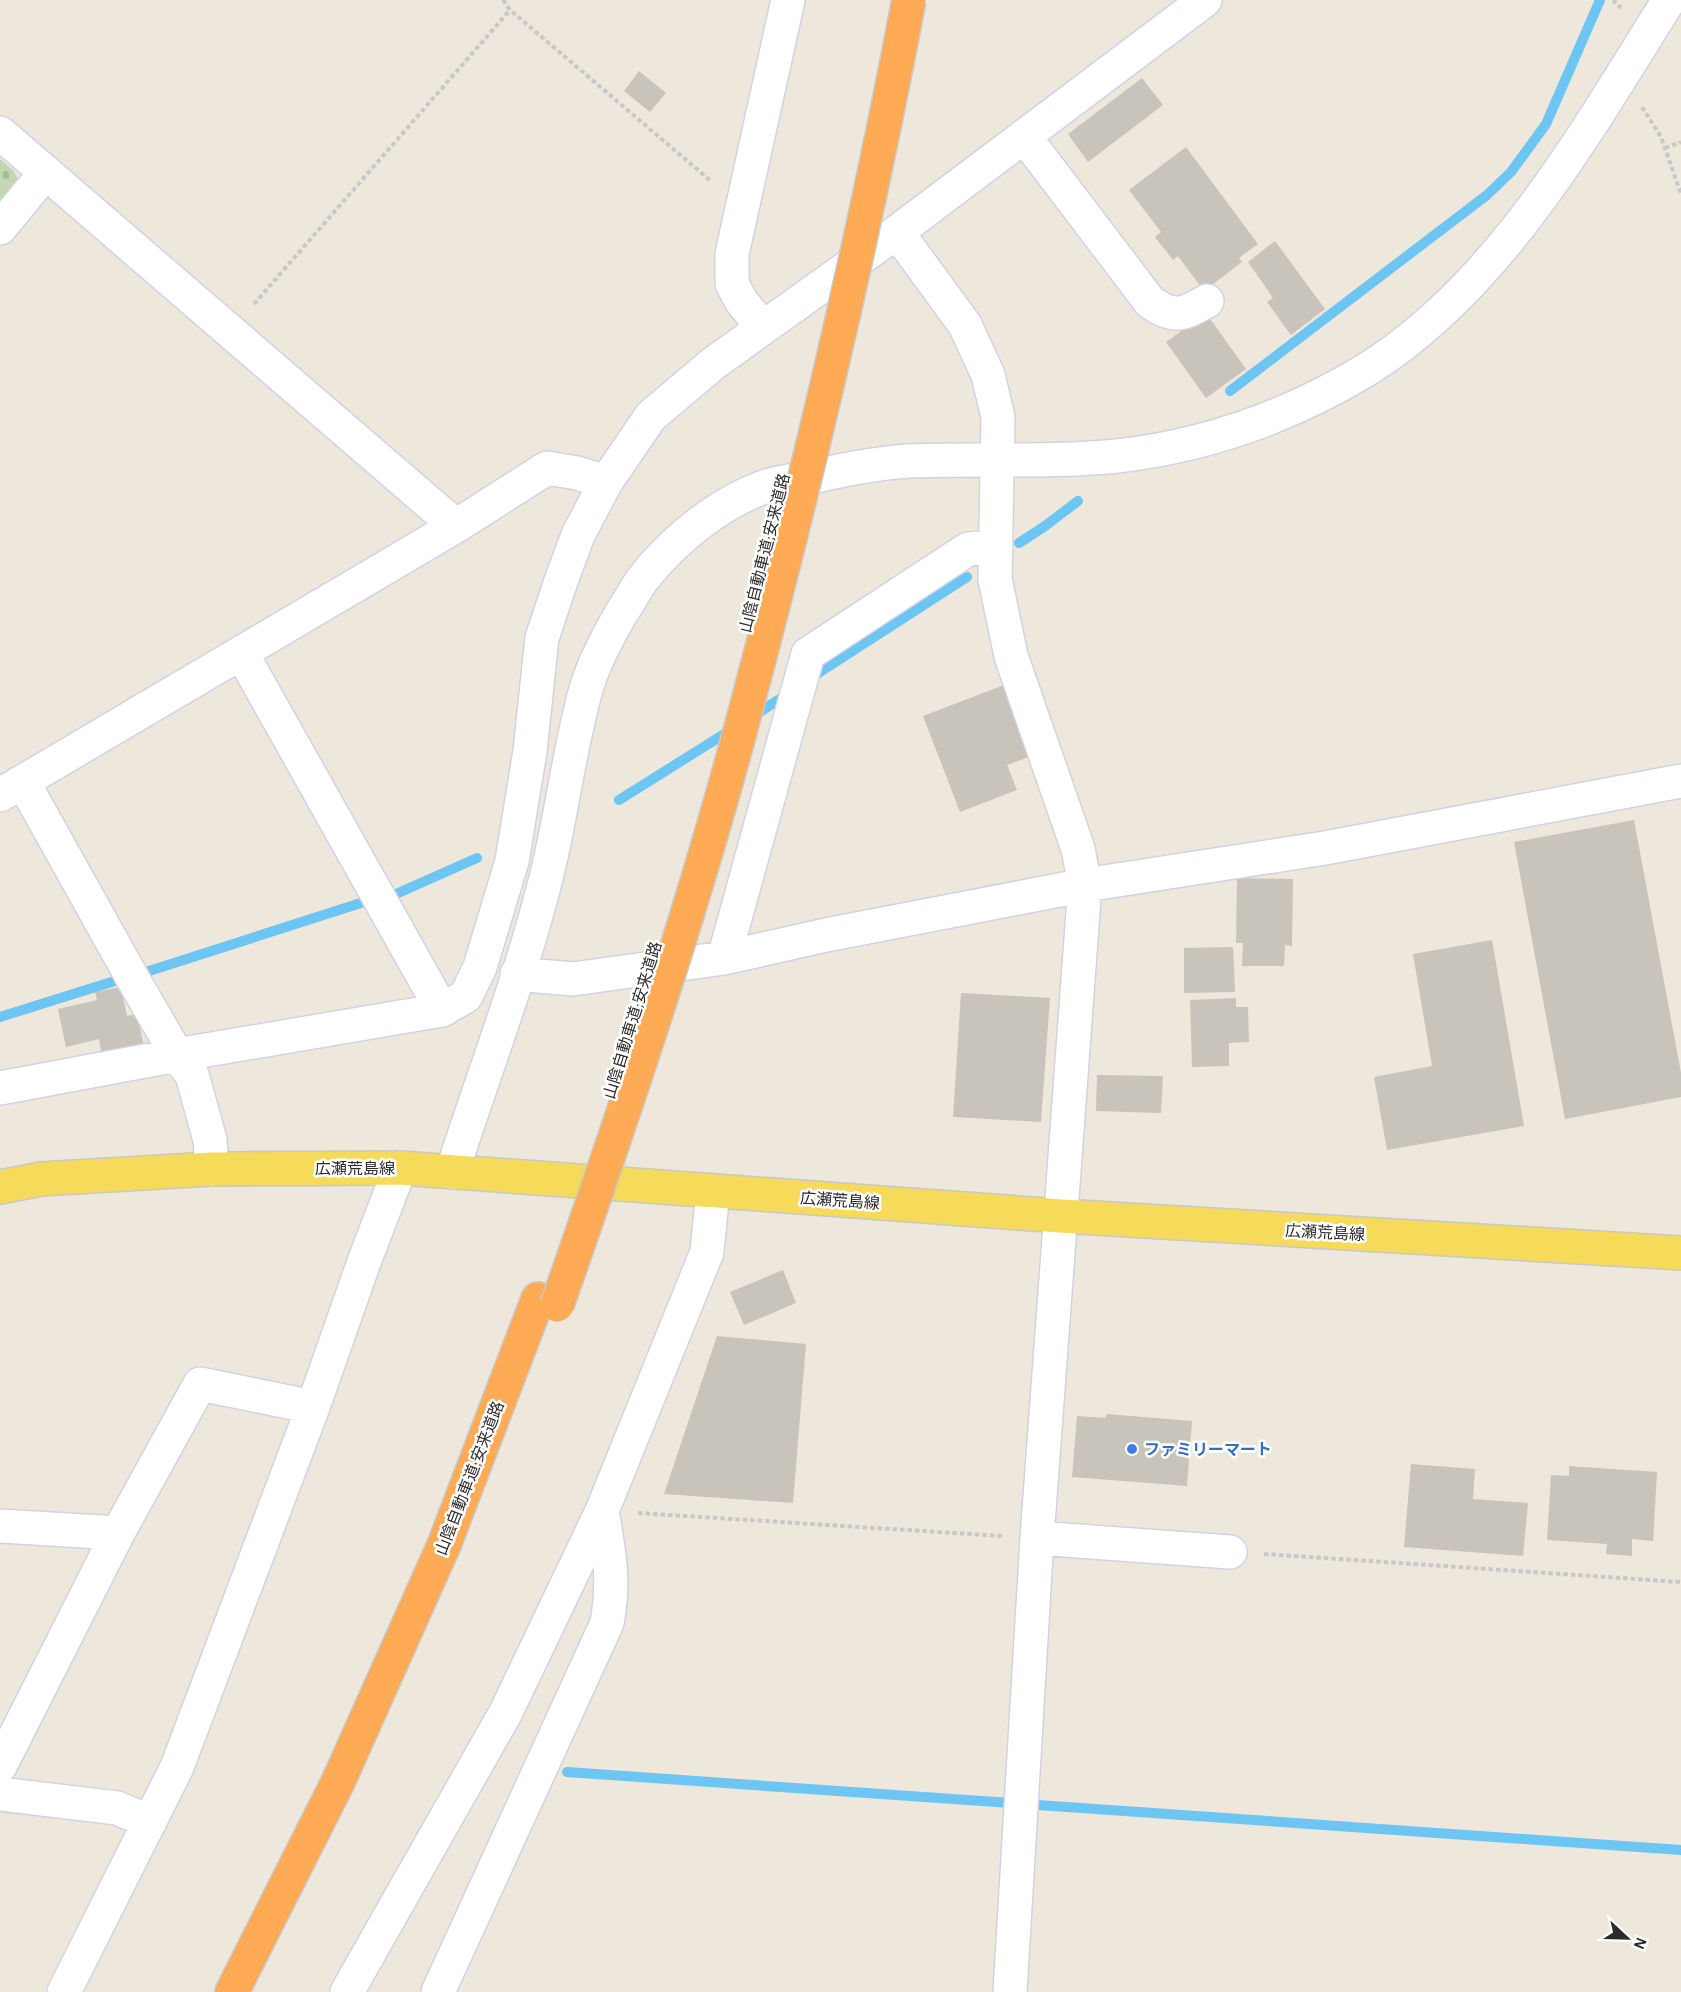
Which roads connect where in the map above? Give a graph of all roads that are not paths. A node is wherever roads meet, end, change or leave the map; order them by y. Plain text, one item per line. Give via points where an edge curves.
1 (788, 0) edge
2 (888, 0) edge
3 (909, 0) edge
4 (1205, 0) edge
5 (1669, 0) edge
6 (0, 134) edge
7 (1024, 136) junction
8 (46, 172) junction
9 (0, 228) edge
10 (897, 232) junction
11 (1207, 301) dead end
12 (763, 328) junction
13 (998, 461) junction
14 (606, 482) junction
15 (456, 526) junction
16 (996, 547) junction
17 (242, 654) junction
18 (1681, 781) edge
19 (12, 789) edge
20 (1085, 885) junction
21 (724, 958) junction
22 (518, 974) junction
23 (442, 1010) junction
24 (177, 1054) junction
25 (0, 1088) edge
26 (400, 1168) junction
27 (212, 1169) junction
28 (452, 1172) junction
29 (0, 1187) edge
30 (712, 1191) junction
31 (1061, 1216) junction
32 (1681, 1253) edge
33 (548, 1302) junction
34 (313, 1407) junction
35 (602, 1511) junction
36 (0, 1526) edge
37 (118, 1533) junction
38 (1037, 1538) junction
39 (1230, 1552) road end
40 (0, 1766) edge
41 (0, 1794) edge
42 (150, 1822) junction
43 (64, 1992) edge
44 (232, 1992) edge
45 (255, 1992) edge
46 (347, 1992) edge
47 (438, 1992) edge
48 (1010, 1992) edge

1 - 12 street via 732,254 732,284
2 - 33 highway, 山陰自動車道;安来道路 via 824,302 726,705
3 - 33 highway, 山陰自動車道;安来道路, bridge via 848,294 746,711 632,1090
4 - 7 street
5 - 13 street via 1561,168 1504,245 1446,307 1371,367 1297,407 1204,440 1121,455
6 - 8 street
7 - 10 street
7 - 11 street via 1150,302 1175,315
8 - 9 street
8 - 15 street
10 - 12 street
10 - 13 street via 965,325 988,375 998,417
12 - 14 street via 651,416
13 - 16 street
13 - 22 street via 906,461 770,485 736,500 686,532 641,581 609,634 587,685 547,873
14 - 15 street via 547,468
14 - 23 street via 578,535 542,638 531,750 512,861 480,968 466,996
15 - 17 street
16 - 20 street via 995,579 1011,657 1078,849
16 - 21 street via 968,549 808,654
17 - 19 street
17 - 23 street
18 - 20 street via 1325,848
19 - 24 street
20 - 21 street via 826,934
20 - 31 street
21 - 22 street via 573,979
22 - 28 street
23 - 24 street
24 - 25 street
24 - 27 street via 192,1075 210,1140
26 - 27 main road, 広瀬荒島線
26 - 28 main road, 広瀬荒島線
26 - 34 street
27 - 29 main road, 広瀬荒島線 via 41,1179
28 - 30 main road, 広瀬荒島線
30 - 31 main road, 広瀬荒島線
30 - 35 street via 707,1252
31 - 32 main road, 広瀬荒島線
31 - 38 street
33 - 44 highway, 山陰自動車道;安来道路 via 338,1782
33 - 45 highway, 山陰自動車道;安来道路 via 459,1551 356,1791
34 - 37 street via 200,1384
34 - 42 street via 177,1767
35 - 46 street via 506,1712
35 - 47 street via 612,1572 607,1623
36 - 37 street
37 - 40 street
38 - 39 street
38 - 48 street
41 - 42 street via 117,1808
42 - 43 street

